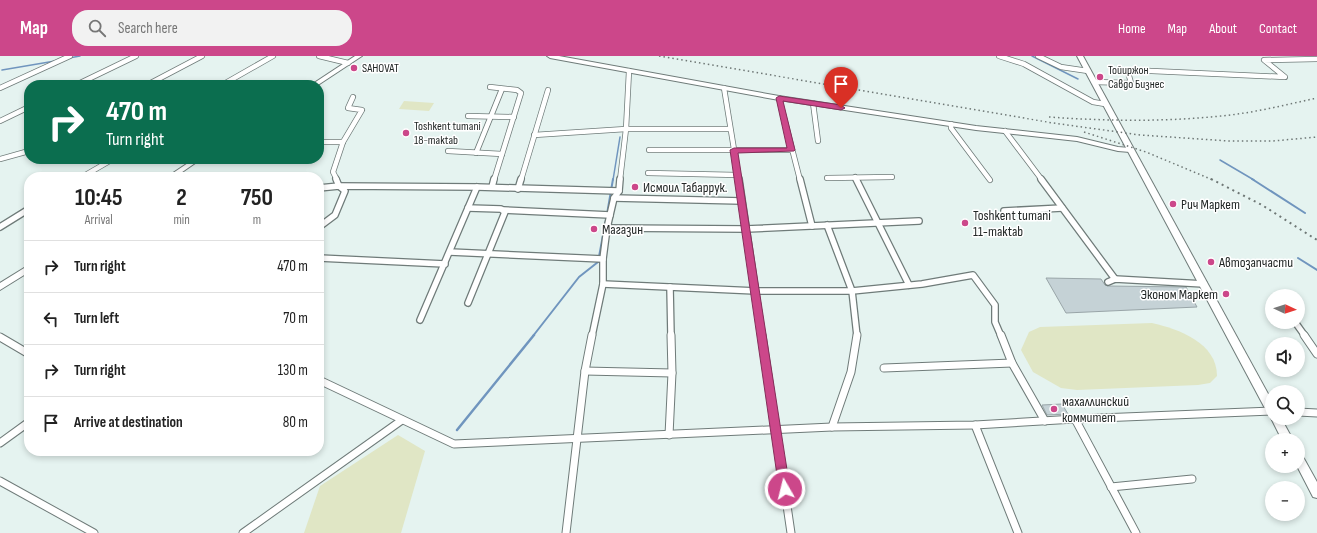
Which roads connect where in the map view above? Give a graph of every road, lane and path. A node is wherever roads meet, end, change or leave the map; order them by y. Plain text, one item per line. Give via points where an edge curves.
1 (70, 56) edge
2 (136, 56) edge
3 (202, 56) edge
4 (273, 56) edge
5 (319, 56) edge
6 (359, 56) edge
7 (550, 56) edge
8 (999, 56) edge
9 (1038, 56) edge
10 (1080, 56) edge
11 (1317, 59) edge
12 (348, 63) junction
13 (629, 71) junction
14 (1088, 71) junction
15 (86, 80) edge
16 (156, 80) edge
17 (231, 80) edge
18 (322, 80) edge
19 (1094, 82) junction
20 (490, 87) dead end
21 (0, 88) edge
22 (724, 88) junction
23 (502, 89) junction
24 (548, 90) dead end
25 (353, 97) dead end
26 (779, 98) junction
27 (813, 103) junction
28 (1106, 104) junction
29 (24, 109) edge
30 (468, 116) dead end
31 (489, 117) junction
32 (514, 117) junction
33 (0, 121) edge
34 (952, 124) junction
35 (626, 129) junction
36 (730, 129) junction
37 (1004, 131) junction
38 (534, 135) junction
39 (818, 141) dead end
40 (324, 142) edge
41 (342, 142) junction
42 (24, 150) edge
43 (648, 150) dead end
44 (734, 150) junction
45 (791, 150) junction
46 (1130, 150) junction
47 (24, 152) edge
48 (448, 152) dead end
49 (476, 152) junction
50 (502, 154) junction
51 (14, 155) junction
52 (0, 159) edge
53 (104, 164) edge
54 (190, 164) edge
55 (91, 172) edge
56 (178, 172) edge
57 (648, 173) dead end
58 (738, 175) junction
59 (855, 177) junction
60 (892, 177) dead end
61 (828, 178) dead end
62 (990, 180) dead end
63 (339, 186) junction
64 (477, 187) junction
65 (324, 188) edge
66 (492, 188) junction
67 (518, 189) junction
68 (619, 191) junction
69 (614, 198) junction
70 (742, 201) junction
71 (468, 208) junction
72 (1062, 208) junction
73 (504, 210) junction
74 (1004, 211) dead end
75 (24, 212) edge
76 (610, 215) junction
77 (919, 221) dead end
78 (324, 223) edge
79 (877, 224) junction
80 (827, 225) junction
81 (812, 226) junction
82 (0, 227) edge
83 (607, 228) junction
84 (746, 229) junction
85 (450, 252) junction
86 (489, 253) junction
87 (324, 258) edge
88 (603, 259) junction
89 (445, 264) junction
90 (24, 271) edge
91 (1115, 279) junction
92 (1108, 282) dead end
93 (603, 284) junction
94 (1204, 284) junction
95 (909, 285) junction
96 (0, 287) edge
97 (670, 287) junction
98 (756, 291) junction
99 (852, 291) junction
100 (468, 303) dead end
101 (420, 320) dead end
102 (1300, 329) edge
103 (0, 336) edge
104 (24, 351) edge
105 (1317, 354) edge
106 (1012, 363) junction
107 (884, 368) dead end
108 (585, 371) junction
109 (672, 373) junction
110 (324, 382) edge
111 (1265, 398) edge
112 (1265, 411) edge
113 (1305, 412) edge
114 (1317, 413) edge
115 (1075, 419) junction
116 (402, 420) junction
117 (1045, 421) junction
118 (975, 424) junction
119 (24, 426) edge
120 (832, 427) junction
121 (776, 430) junction
122 (669, 435) junction
123 (576, 439) junction
124 (0, 443) edge
125 (1305, 471) edge
126 (1192, 479) dead end
127 (0, 481) edge
128 (1111, 487) junction
129 (1317, 493) edge
130 (94, 533) edge
131 (243, 533) edge
132 (566, 533) edge
133 (791, 533) edge
134 (1018, 533) edge
135 (1136, 533) edge

1 - 21 street
2 - 15 street
3 - 16 street
4 - 17 street
5 - 12 street
6 - 12 street
7 - 13 street
8 - 28 street via 1024,64 1093,102
9 - 14 street via 1061,67
10 - 14 main road
11 - 19 street via 1264,60 1285,77 1130,70 1128,72 1131,83
12 - 18 street
13 - 22 street
13 - 35 street
14 - 19 main road
19 - 28 main road
20 - 23 street
22 - 26 street
22 - 36 street
23 - 31 street
23 - 32 street via 518,90 521,93
24 - 38 street
25 - 41 street via 348,108 362,110
26 - 27 street
26 - 45 street
27 - 34 street
27 - 39 street
28 - 46 main road
29 - 33 street
30 - 31 street
31 - 32 street
31 - 49 street
32 - 50 street
34 - 37 street
34 - 62 street via 951,128
35 - 36 street
35 - 38 street
35 - 68 street
36 - 44 street
37 - 46 street via 1077,139 1118,150
37 - 72 street
38 - 67 street
40 - 41 street
41 - 63 street via 333,172
42 - 51 street
43 - 44 street
44 - 45 street
44 - 58 street
45 - 81 street
46 - 94 main road
47 - 51 street
48 - 49 street
49 - 50 street
50 - 66 street
51 - 52 street
53 - 55 street
54 - 56 street
57 - 58 street
58 - 70 street
59 - 60 street
59 - 61 street
59 - 79 street
63 - 64 street
63 - 65 street
63 - 78 street via 345,191 335,215
64 - 66 street
64 - 71 street
66 - 67 street
67 - 68 street
68 - 69 street
69 - 70 street
69 - 76 street
70 - 84 street
71 - 73 street
71 - 85 street
72 - 74 street
72 - 91 street
73 - 76 street
73 - 86 street
75 - 82 street
76 - 83 street
77 - 79 street
79 - 80 street
79 - 95 street
80 - 81 street
80 - 99 street
81 - 84 street
83 - 84 street
83 - 88 street
84 - 98 street
85 - 86 street
85 - 89 street
86 - 88 street
86 - 100 street
87 - 89 street
88 - 93 street
89 - 101 street
90 - 96 street
91 - 92 street
91 - 94 street
93 - 97 street
93 - 108 street
94 - 111 main road
95 - 99 street
95 - 106 street via 973,275 995,305 995,322
97 - 98 street
97 - 109 street
98 - 99 street
98 - 121 street
99 - 120 street via 857,334 851,372
102 - 105 street
103 - 104 street
106 - 107 street
106 - 117 street
108 - 109 street
108 - 123 street
109 - 122 street
110 - 116 street
112 - 115 street
113 - 114 street
115 - 117 street
115 - 128 street
116 - 123 street via 454,444
116 - 131 street
117 - 118 street
118 - 120 street
118 - 134 street
119 - 124 street
120 - 121 street
121 - 122 street
121 - 133 street
122 - 123 street
123 - 132 street
125 - 129 main road
126 - 128 street
127 - 130 street
128 - 135 street

